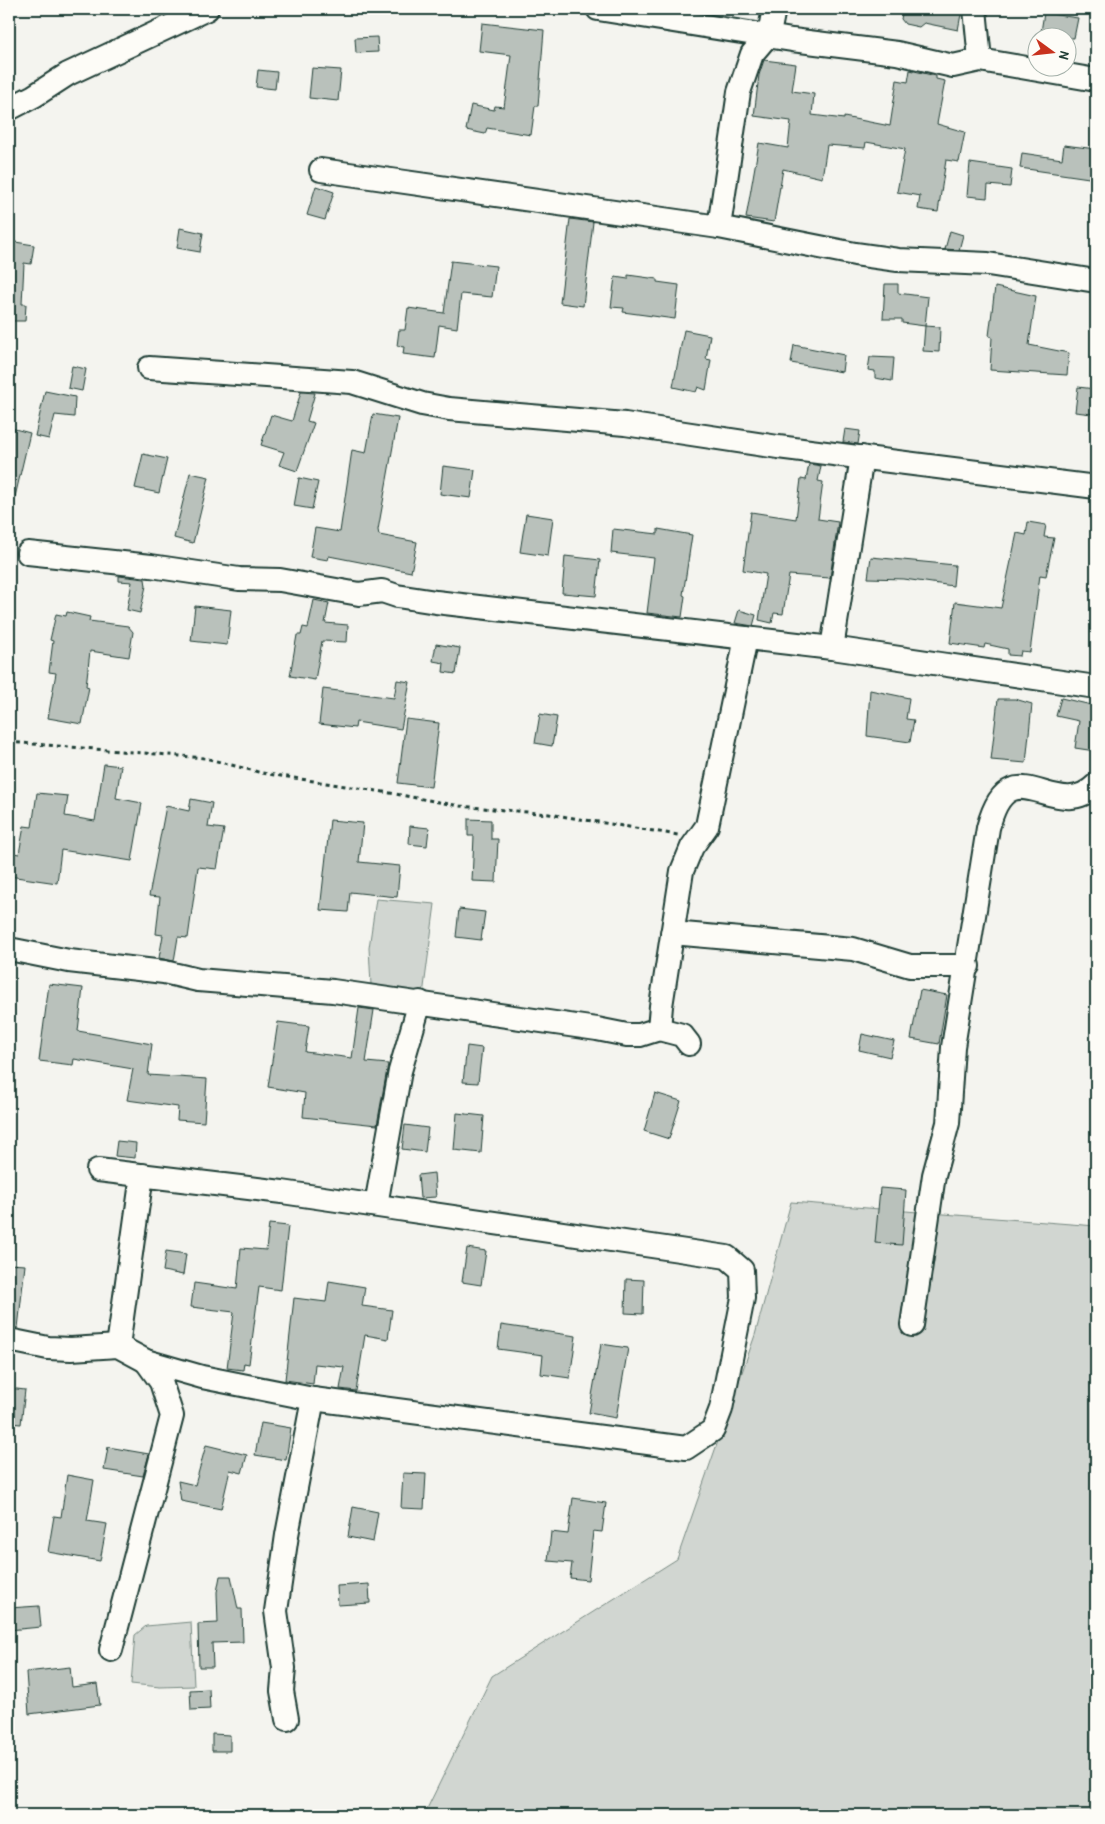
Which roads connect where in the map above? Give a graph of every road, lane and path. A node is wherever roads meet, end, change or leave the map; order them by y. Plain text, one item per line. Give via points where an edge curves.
1 (207, 9) edge
2 (598, 9) edge
3 (774, 9) edge
4 (975, 9) edge
5 (769, 34) junction
6 (980, 60) junction
7 (1096, 80) edge
8 (9, 109) edge
9 (321, 170) dead end
10 (719, 227) junction
11 (1096, 282) edge
12 (149, 368) dead end
13 (862, 458) junction
14 (1096, 487) edge
15 (28, 554) dead end
16 (746, 638) junction
17 (832, 648) junction
18 (1096, 687) edge
19 (9, 742) edge
20 (1096, 785) edge
21 (698, 838) junction
22 (672, 933) junction
23 (10, 952) edge
24 (968, 966) junction
25 (420, 1002) junction
26 (659, 1029) junction
27 (689, 1044) dead end
28 (98, 1170) dead end
29 (142, 1174) junction
30 (376, 1205) junction
31 (912, 1325) dead end
32 (9, 1340) edge
33 (118, 1346) junction
34 (146, 1361) junction
35 (313, 1399) junction
36 (112, 1650) dead end
37 (287, 1719) dead end

1 - 8 street via 68,74
2 - 5 street
3 - 5 street
4 - 6 street
5 - 6 street via 792,40 896,53 953,66
5 - 10 street via 752,54 739,92
6 - 7 street
9 - 10 street
10 - 11 street via 898,260 988,264
12 - 13 street via 352,382 449,409 625,424
13 - 14 street
13 - 17 street
15 - 16 street via 161,567 239,579 280,580 359,594 382,591 436,602
16 - 17 street
16 - 21 street via 707,826
17 - 18 street
19 - 21 path via 205,758 262,774 460,806 549,814
20 - 24 street via 1088,794 1072,799 1024,788 1007,790 999,798 988,828
21 - 22 street via 682,871
22 - 24 street via 853,948 910,966
22 - 26 street
23 - 25 street via 164,972 198,980
24 - 31 street via 954,1047 948,1123 934,1175
25 - 26 street via 627,1035
25 - 30 street via 400,1071
26 - 27 street via 682,1035
28 - 29 street
29 - 30 street
29 - 33 street
30 - 35 street via 727,1257 742,1270 743,1298 721,1409 713,1430 686,1448
32 - 33 street via 48,1348
33 - 34 street
34 - 35 street via 202,1377
34 - 36 street via 161,1382 172,1416
35 - 37 street via 276,1611

